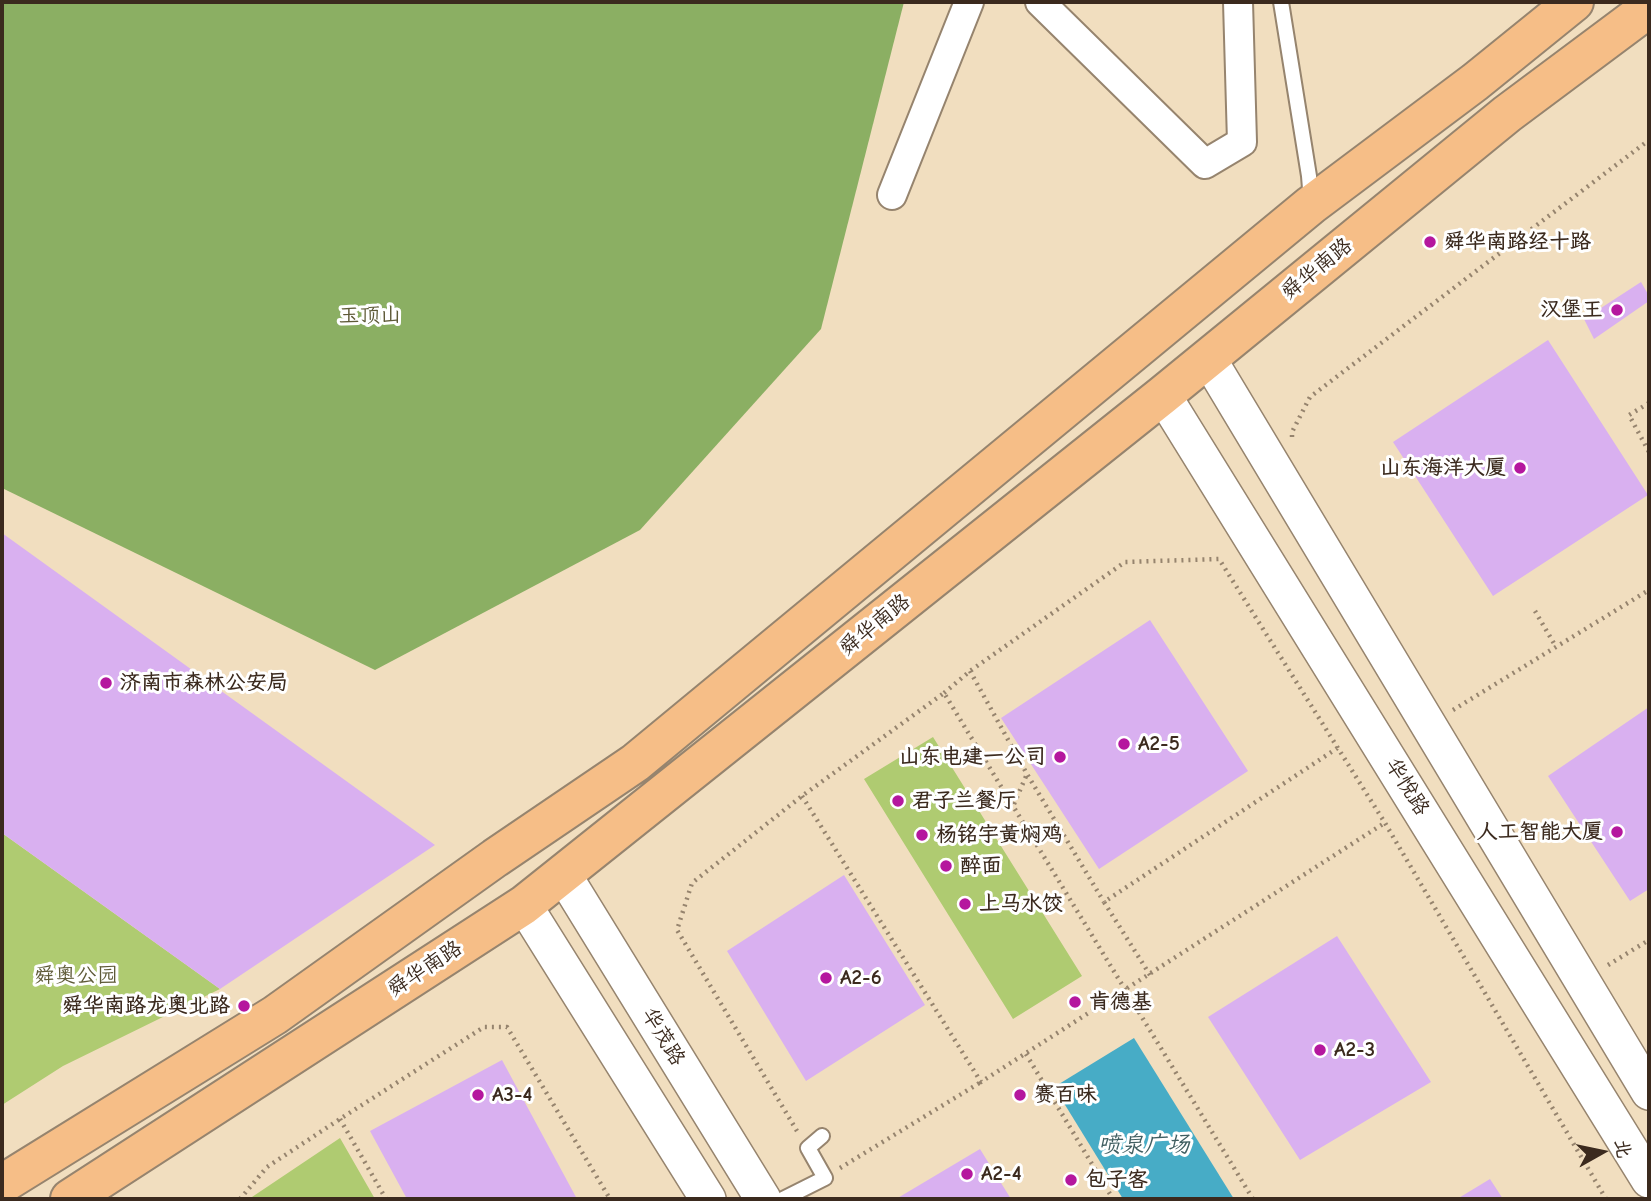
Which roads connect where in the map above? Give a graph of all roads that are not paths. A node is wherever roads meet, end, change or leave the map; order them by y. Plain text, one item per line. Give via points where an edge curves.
1 (969, 2) edge
2 (1040, 2) edge
3 (1238, 2) edge
4 (1281, 2) edge
5 (1574, 2) edge
6 (1649, 8) edge
7 (892, 195) dead end
8 (1311, 205) junction
9 (1208, 358) junction
10 (1163, 395) junction
11 (564, 874) junction
12 (524, 905) junction
13 (1649, 1092) edge
14 (822, 1136) dead end
15 (1649, 1180) edge
16 (2, 1184) edge
17 (70, 1199) edge
18 (708, 1199) edge
19 (763, 1199) edge
20 (783, 1199) edge

1 - 7 street
2 - 3 street via 1205,164 1242,142
4 - 8 lane
5 - 8 main road
6 - 9 main road, 舜华南路 via 1507,114
8 - 16 main road via 635,763 275,1015
9 - 10 main road, 舜华南路
9 - 13 street
10 - 11 main road, 舜华南路
10 - 15 street, 华悦路
11 - 12 main road, 舜华南路
11 - 19 street, 华茂路
12 - 17 main road, 舜华南路
12 - 18 street
14 - 20 lane via 808,1148 825,1178

